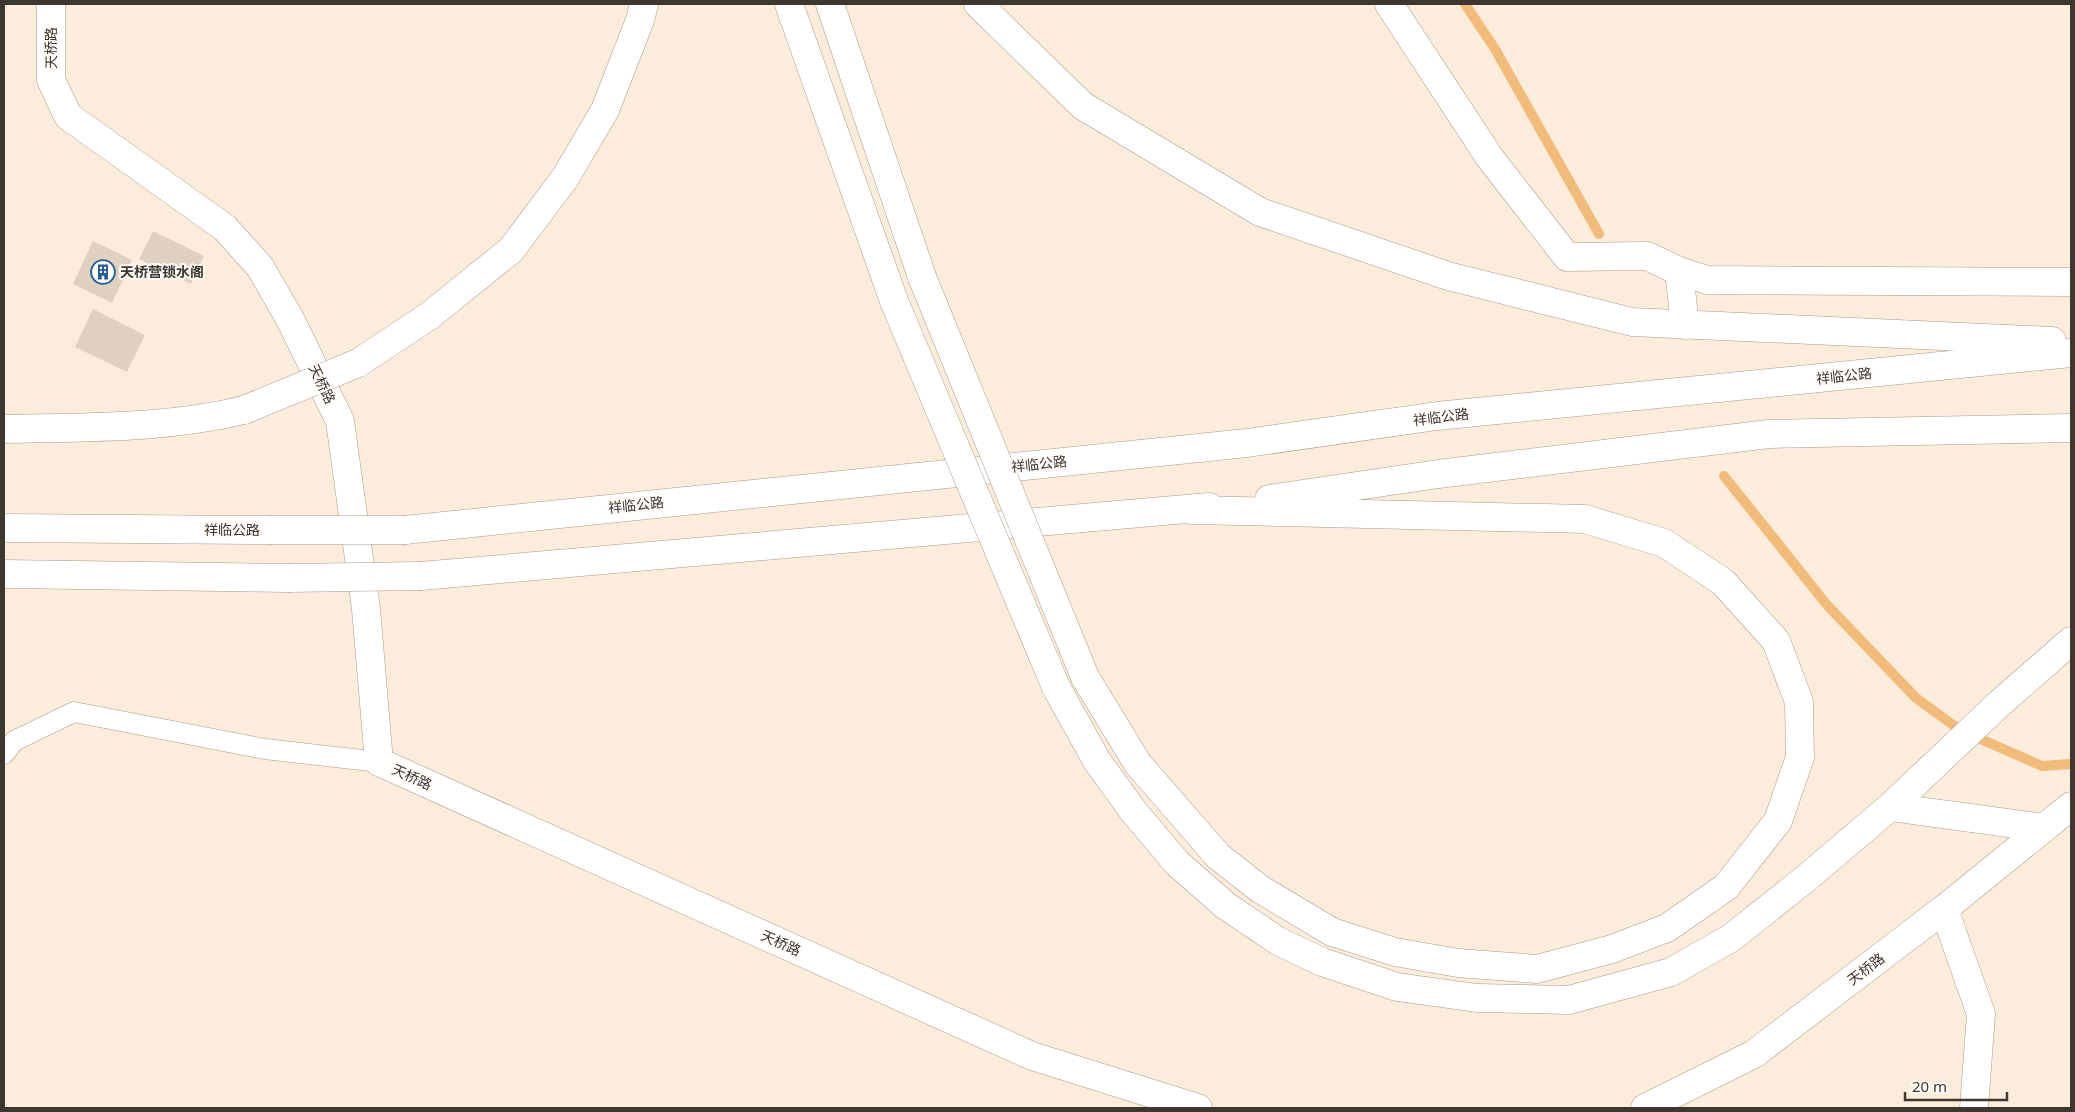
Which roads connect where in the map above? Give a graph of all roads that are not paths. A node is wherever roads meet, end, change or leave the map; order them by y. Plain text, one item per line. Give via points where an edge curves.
1 (51, 4) edge
2 (644, 4) edge
3 (790, 4) edge
4 (830, 4) edge
5 (978, 4) edge
6 (1389, 4) edge
7 (1679, 271) junction
8 (2071, 282) edge
9 (1685, 325) junction
10 (2071, 342) edge
11 (2071, 354) edge
12 (4, 428) edge
13 (2071, 428) edge
14 (1192, 510) junction
15 (4, 528) edge
16 (4, 574) edge
17 (2071, 641) edge
18 (4, 754) edge
19 (379, 762) junction
20 (2071, 806) edge
21 (1890, 807) junction
22 (2044, 828) junction
23 (1944, 909) junction
24 (1198, 1108) edge
25 (1645, 1108) edge
26 (1974, 1108) edge

1 - 19 main road, 天桥路 via 51,80 68,116 225,228 260,267 290,319 340,421 366,609
2 - 12 main road, bridge via 605,110 565,178 511,250 429,316 358,363 244,410 206,419 152,425
3 - 21 main road, bridge via 894,301 1056,687 1097,761 1134,812 1177,862 1226,906 1278,941 1322,962 1396,987 1477,998 1569,1000 1671,972 1731,938
4 - 14 main road, bridge via 922,276 1085,677 1138,764 1218,856 1260,889 1332,932 1395,952 1458,963 1537,970 1612,949 1667,928 1726,887 1778,821 1800,757 1799,702 1776,640 1723,582 1664,543 1585,518
5 - 9 main road via 1082,106 1260,212 1448,276 1632,322
6 - 7 main road via 1490,158 1567,257 1647,256
7 - 8 main road via 1707,280
7 - 9 main road
9 - 10 main road
11 - 15 main road, 祥临公路, bridge via 1437,416 1247,443 405,530
13 - 14 main road via 1769,434 1438,474
14 - 16 main road, bridge via 421,576 288,578
17 - 21 main road
18 - 19 lane via 14,741 74,712 265,750
19 - 24 main road, 天桥路 via 1032,1056
20 - 22 main road, 天桥路
21 - 22 main road
22 - 23 main road, 天桥路
23 - 25 main road, 天桥路 via 1754,1054
23 - 26 main road via 1981,1014

